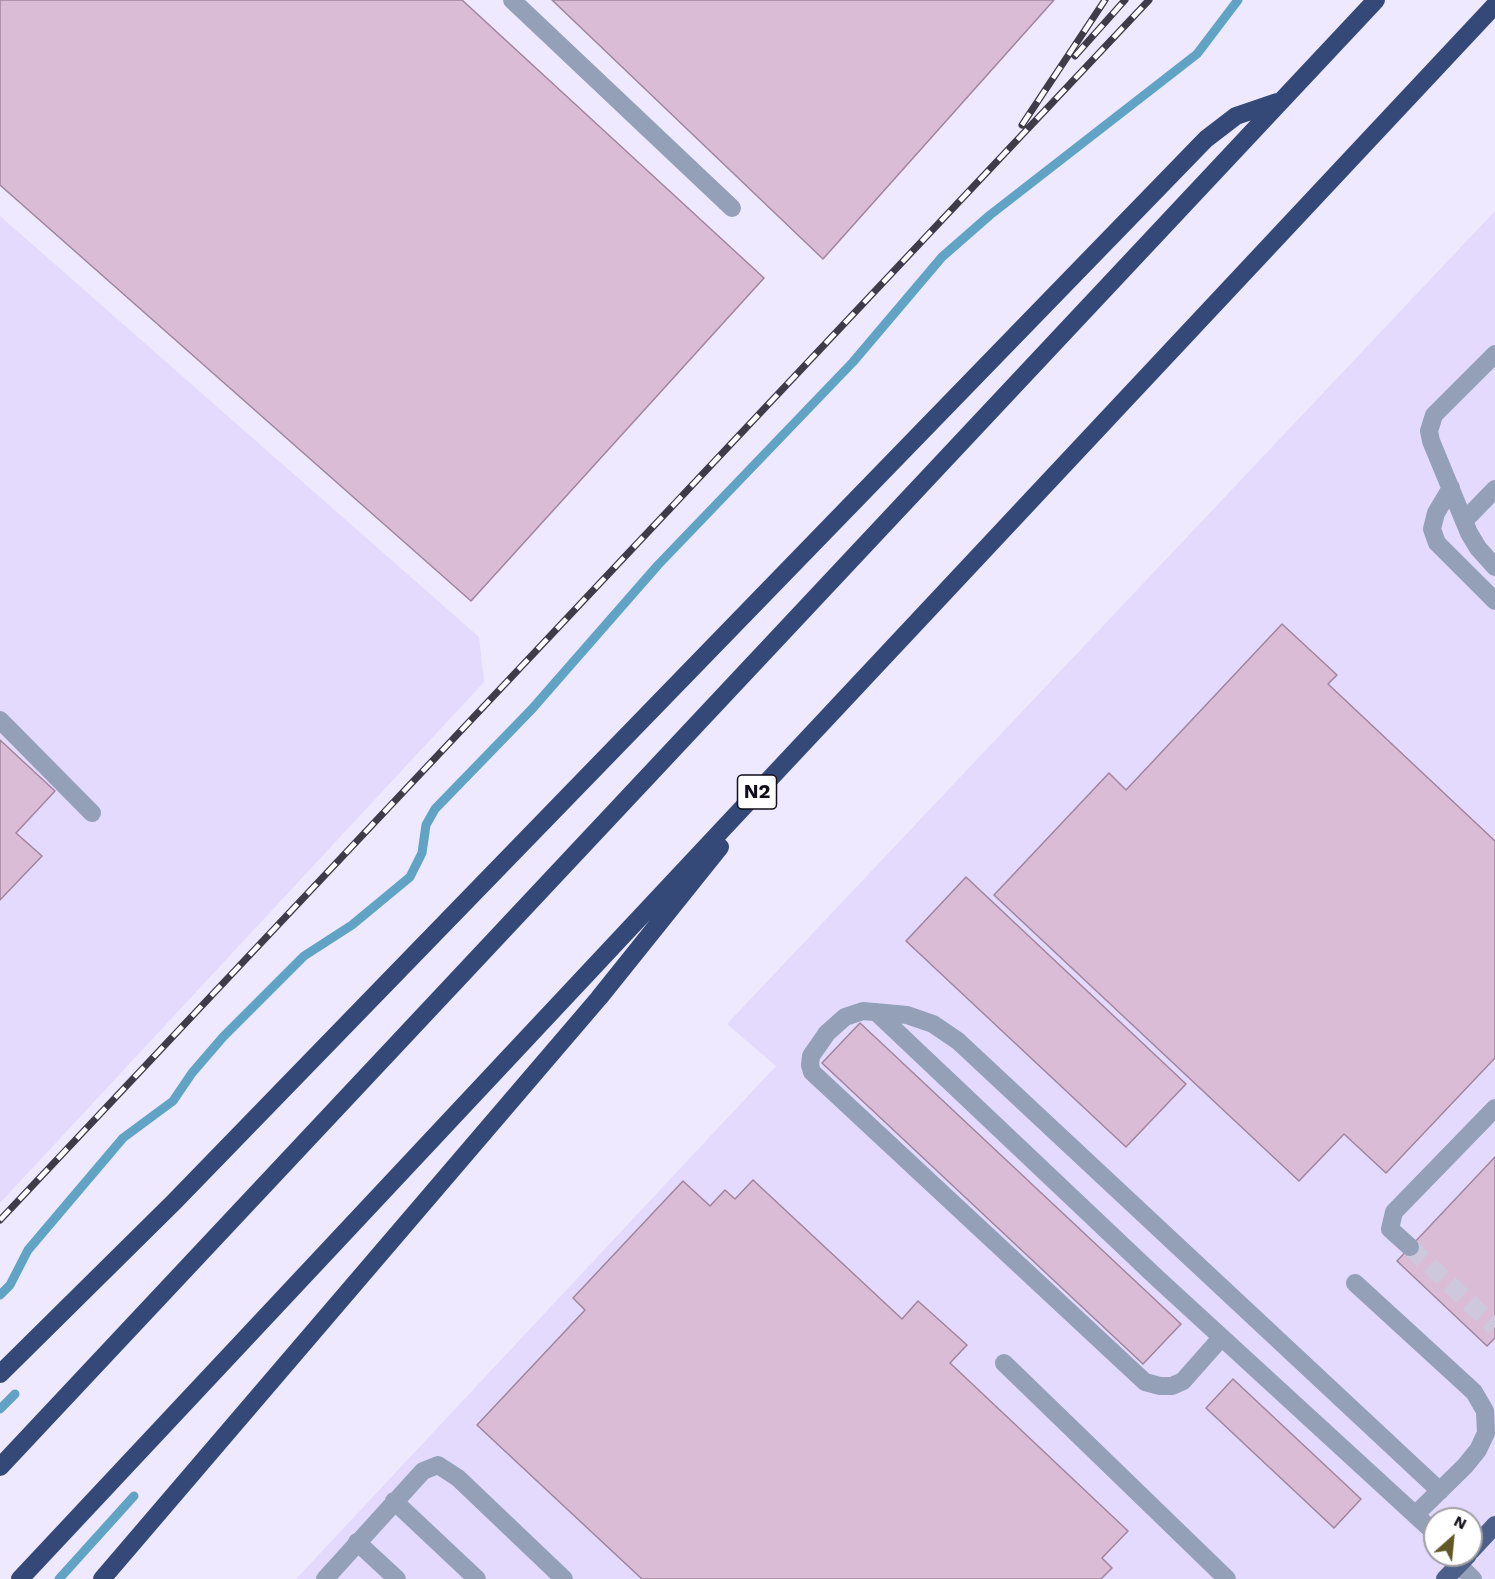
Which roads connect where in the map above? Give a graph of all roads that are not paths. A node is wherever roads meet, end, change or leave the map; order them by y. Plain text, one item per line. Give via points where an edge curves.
1 (512, 0) edge
2 (1376, 0) edge
3 (1495, 5) edge
4 (1281, 100) junction
5 (732, 208) dead end
6 (1495, 354) edge
7 (1452, 489) junction
8 (1495, 489) edge
9 (1464, 520) junction
10 (1495, 567) edge
11 (1495, 601) edge
12 (0, 720) edge
13 (810, 736) junction
14 (92, 813) dead end
15 (876, 1012) junction
16 (1495, 1108) edge
17 (1410, 1247) tunnel mouth
18 (1355, 1283) dead end
19 (1221, 1338) junction
20 (1004, 1363) dead end
21 (0, 1374) edge
22 (0, 1467) edge
23 (1440, 1491) junction
24 (394, 1501) junction
25 (1415, 1515) junction
26 (1423, 1522) edge
27 (1494, 1528) edge
28 (1483, 1539) edge
29 (357, 1542) junction
30 (1455, 1567) edge
31 (20, 1579) edge
32 (102, 1579) edge
33 (325, 1579) edge
34 (397, 1579) edge
35 (477, 1579) edge
36 (564, 1579) edge
37 (1226, 1579) edge
38 (1445, 1579) edge

1 - 5 lane
2 - 4 highway
3 - 13 highway, N2
4 - 21 highway via 1236,116 1206,139 174,1202
4 - 22 highway
6 - 7 lane via 1434,415 1429,431 1431,441
7 - 9 lane
7 - 11 lane via 1436,513 1432,529 1437,543
8 - 9 lane
9 - 10 lane via 1478,548
12 - 14 lane
13 - 31 highway, N2
13 - 32 highway via 592,1007
15 - 19 lane
15 - 19 lane via 863,1011 846,1017 827,1033 811,1056 812,1072 821,1081 1145,1382 1172,1386 1183,1381
15 - 23 lane via 907,1015 933,1024 958,1041
16 - 17 lane via 1394,1212 1390,1229
18 - 23 lane via 1474,1392 1485,1411 1486,1433 1478,1450
19 - 25 lane
20 - 37 lane
23 - 25 lane
24 - 29 lane
24 - 35 lane
24 - 36 lane via 423,1471 438,1465 445,1468
25 - 26 lane
27 - 28 main road
29 - 33 lane
29 - 34 lane
30 - 38 main road

